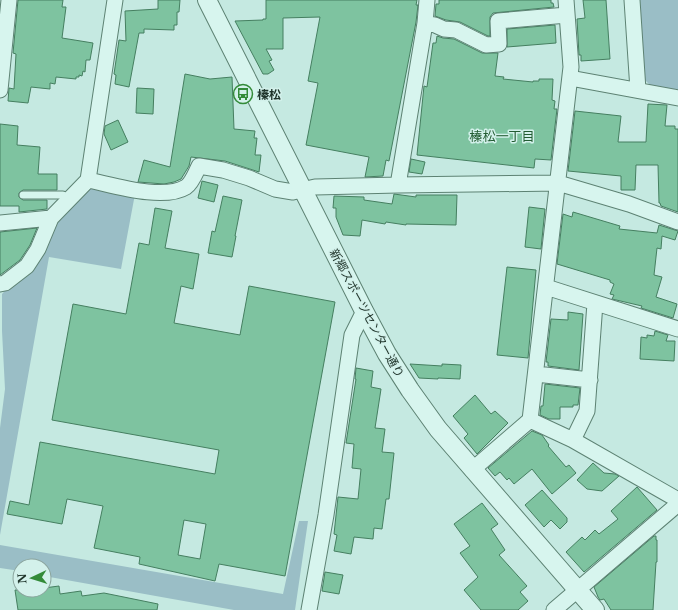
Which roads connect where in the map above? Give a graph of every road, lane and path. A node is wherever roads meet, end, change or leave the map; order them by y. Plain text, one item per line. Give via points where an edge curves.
1 (9, 0) edge
2 (115, 0) edge
3 (207, 0) edge
4 (426, 0) edge
5 (632, 0) edge
6 (567, 7) edge
7 (424, 23) junction
8 (570, 78) junction
9 (0, 90) edge
10 (638, 90) junction
11 (678, 98) edge
12 (88, 180) junction
13 (558, 183) junction
14 (398, 185) junction
15 (303, 191) junction
16 (22, 195) dead end
17 (70, 199) junction
18 (51, 218) junction
19 (0, 222) edge
20 (678, 222) edge
21 (0, 284) edge
22 (546, 287) junction
23 (596, 303) junction
24 (364, 312) junction
25 (678, 329) edge
26 (536, 374) junction
27 (590, 380) junction
28 (530, 420) junction
29 (572, 440) junction
30 (472, 470) junction
31 (678, 500) edge
32 (678, 504) edge
33 (577, 590) junction
34 (309, 610) edge
35 (554, 610) edge
36 (595, 610) edge

1 - 9 street
2 - 12 street
3 - 15 street, 新郷スポーツセンター通り
4 - 7 street
5 - 10 street
6 - 7 street via 498,21 499,44 486,45 456,30
6 - 8 street
7 - 14 street
8 - 10 street
8 - 13 street
10 - 11 street
12 - 15 street via 150,192 175,192 188,186 199,166 223,170 275,189
12 - 17 street
13 - 14 street
13 - 20 street
13 - 22 street
14 - 15 street via 315,188
15 - 24 street, 新郷スポーツセンター通り
16 - 17 lane via 63,195
17 - 18 street
18 - 19 street
18 - 21 street via 38,249 27,266 5,284
22 - 23 street
22 - 26 street
23 - 25 street
23 - 27 street
24 - 30 street, 新郷スポーツセンター通り via 410,390
24 - 34 street via 352,335 326,515
26 - 27 street
26 - 28 street
27 - 29 street via 587,411
28 - 29 street
28 - 30 street
29 - 31 street
30 - 33 street, 新郷スポーツセンター通り
32 - 33 street
33 - 35 street
33 - 36 street, 新郷スポーツセンター通り

